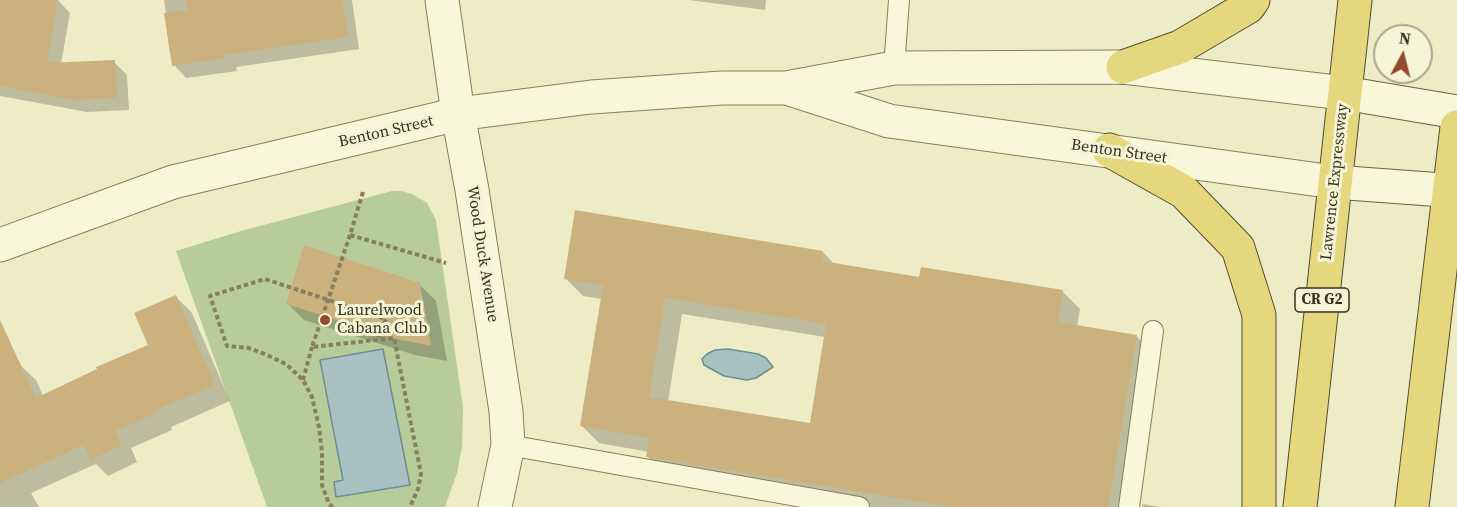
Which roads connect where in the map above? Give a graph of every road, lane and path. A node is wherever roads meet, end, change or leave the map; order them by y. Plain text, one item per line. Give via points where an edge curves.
1 (442, 0) edge
2 (899, 0) edge
3 (1253, 0) edge
4 (1355, 0) edge
5 (1123, 67) junction
6 (894, 68) junction
7 (786, 88) junction
8 (1344, 93) junction
9 (1457, 112) edge
10 (458, 114) junction
11 (1457, 127) edge
12 (1109, 150) junction
13 (1334, 182) junction
14 (1454, 190) edge
15 (363, 192) dead end
16 (350, 235) junction
17 (0, 245) edge
18 (447, 263) dead end
19 (327, 301) junction
20 (1153, 331) dead end
21 (377, 340) junction
22 (312, 347) junction
23 (303, 380) junction
24 (508, 446) junction
25 (333, 507) edge
26 (410, 507) edge
27 (495, 507) edge
28 (860, 507) edge
29 (1129, 507) edge
30 (1259, 507) edge
31 (1300, 507) edge
32 (1412, 507) edge

1 - 10 street, Wood Duck Avenue
2 - 6 lane
3 - 5 highway via 1248,7 1180,47
4 - 8 highway, Lawrence Expressway / CR G2
5 - 6 street, Benton Street
5 - 8 street, Benton Street
6 - 7 street, Benton Street
7 - 10 street, Benton Street via 591,97
7 - 12 street, Benton Street via 889,121
8 - 9 street, Benton Street
8 - 13 highway, Lawrence Expressway / CR G2
10 - 17 street, Benton Street via 173,182
10 - 24 street, Wood Duck Avenue via 506,411
11 - 14 highway
12 - 13 street, Benton Street
12 - 30 highway via 1184,192 1238,248 1259,315
13 - 14 street, Benton Street
13 - 31 highway, Lawrence Expressway / CR G2
14 - 32 highway
15 - 16 path
16 - 18 path
16 - 19 path
19 - 21 path via 386,319
19 - 22 path
19 - 23 path via 265,279 210,296 227,346 267,355 286,364
20 - 29 lane
21 - 22 path
21 - 26 path via 394,338 421,474
22 - 23 path
23 - 25 path via 312,397 319,427 322,485
24 - 27 street, Wood Duck Avenue
24 - 28 lane

